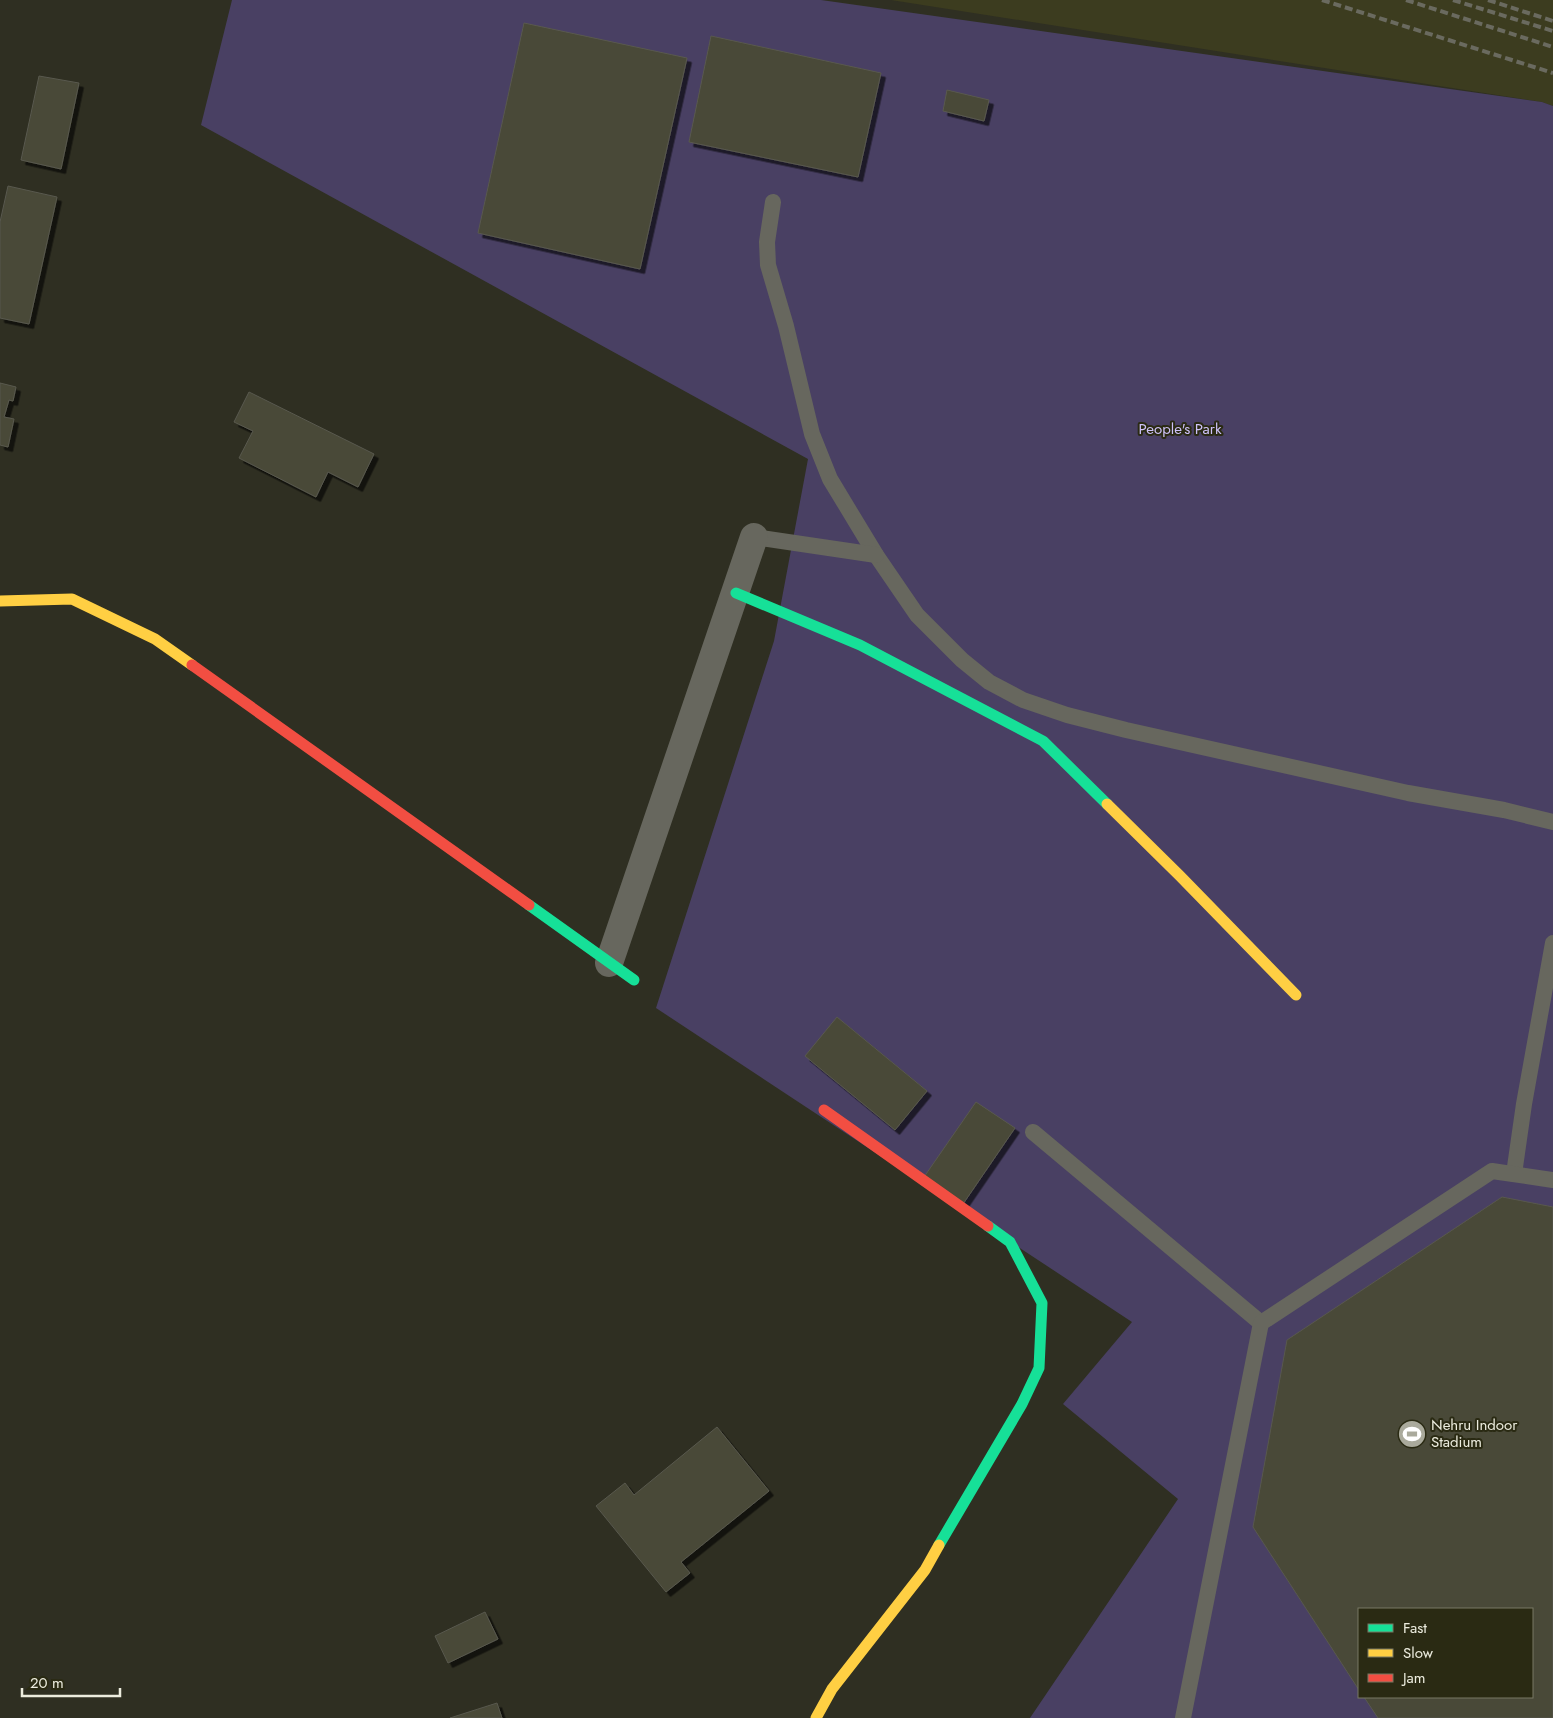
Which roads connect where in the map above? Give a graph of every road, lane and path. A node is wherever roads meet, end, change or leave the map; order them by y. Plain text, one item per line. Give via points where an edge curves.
1 (773, 202) dead end
2 (754, 537) joint
3 (876, 555) junction
4 (736, 593) junction
5 (0, 601) edge
6 (1553, 822) edge
7 (1553, 943) edge
8 (609, 963) junction
9 (634, 980) dead end
10 (1296, 995) dead end
11 (824, 1110) dead end
12 (1033, 1132) dead end
13 (1514, 1174) junction
14 (1553, 1180) edge
15 (1261, 1323) junction
16 (816, 1718) edge
17 (1183, 1718) edge

1 - 3 lane via 767,242 768,264 812,434 830,479
2 - 3 lane
2 - 4 street
3 - 6 lane via 917,615 962,660 989,682 1023,700 1066,715 1136,732
4 - 8 street
4 - 10 street via 860,645 1043,741
5 - 8 street via 72,599 155,639
7 - 13 lane
8 - 9 street
11 - 16 street via 1010,1242 1042,1303 1039,1368 1022,1404 925,1570 832,1688
12 - 15 lane
13 - 14 lane
13 - 15 lane via 1492,1171
15 - 17 lane

